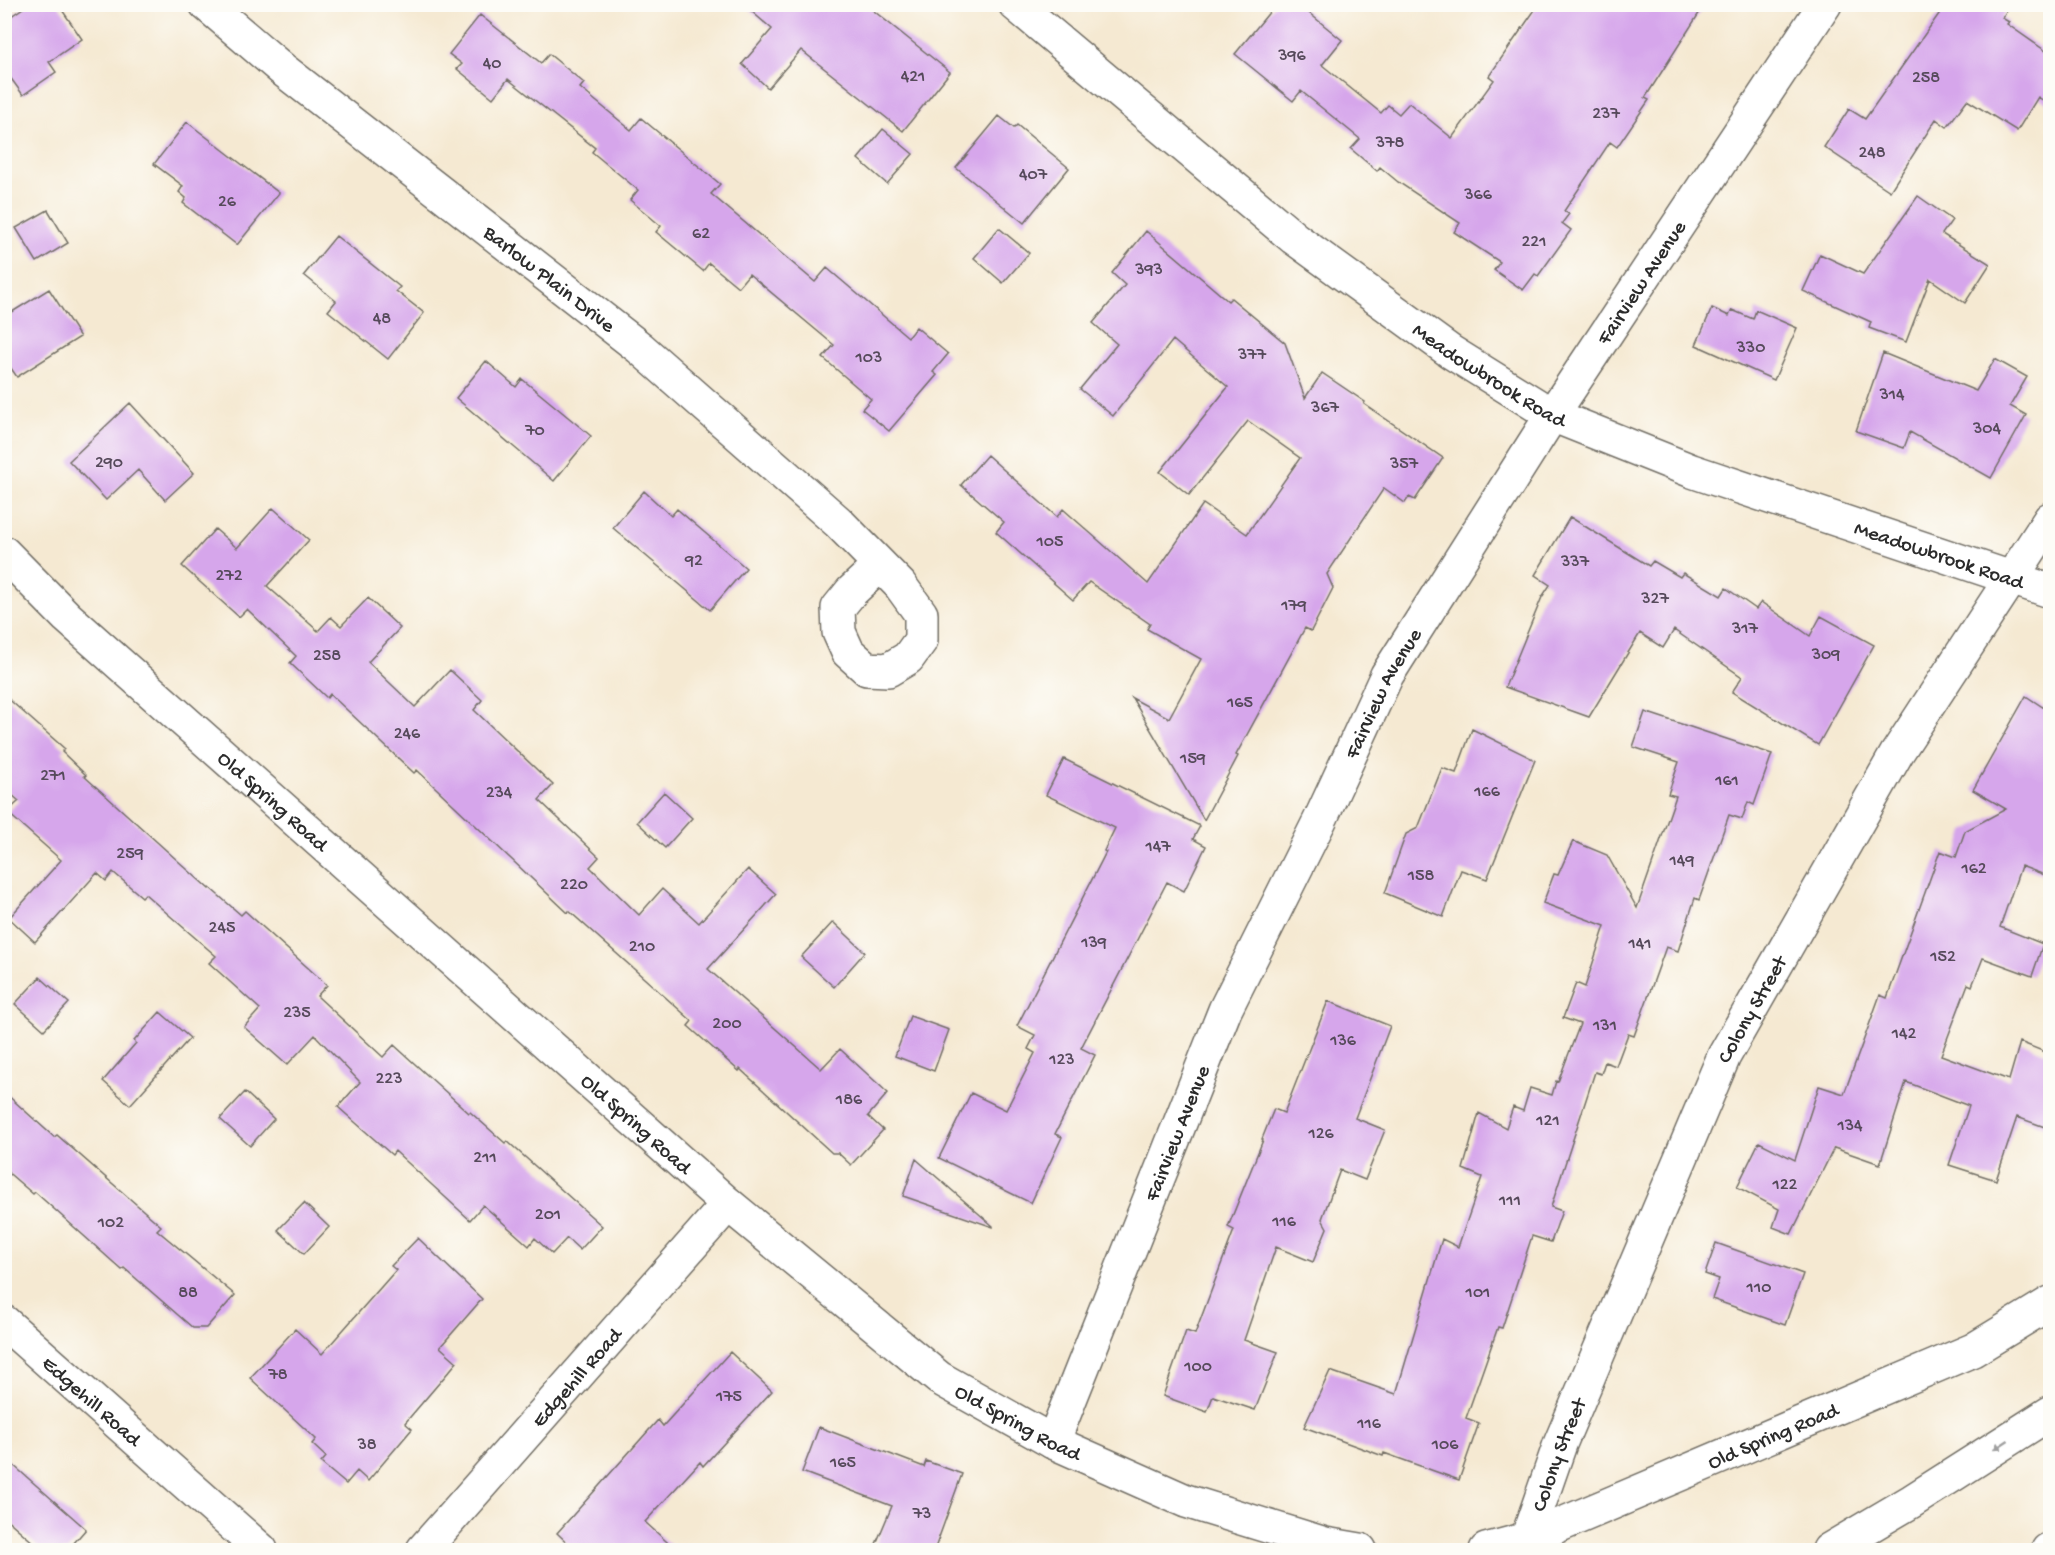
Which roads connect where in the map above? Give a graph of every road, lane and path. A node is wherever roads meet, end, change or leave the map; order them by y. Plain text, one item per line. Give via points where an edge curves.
1 (206, 4) edge
2 (1015, 4) edge
3 (1825, 4) edge
4 (1552, 415) junction
5 (2050, 519) edge
6 (4, 553) edge
7 (880, 565) dead end
8 (2011, 577) junction
9 (2050, 591) edge
10 (728, 1204) junction
11 (2050, 1304) edge
12 (4, 1322) edge
13 (2050, 1413) edge
14 (1053, 1442) junction
15 (1527, 1539) junction
16 (261, 1551) edge
17 (423, 1551) edge
18 (1360, 1551) edge
19 (1486, 1551) edge
20 (1828, 1551) edge

1 - 7 main road, Barlow Plain Drive via 282,69 640,348 838,522
2 - 4 main road, Meadowbrook Road via 1294,238 1451,352
3 - 4 main road, Fairview Avenue
4 - 8 main road, Meadowbrook Road via 1692,471
4 - 14 main road, Fairview Avenue via 1387,675 1225,1010
5 - 8 main road, Colony Street
6 - 10 main road, Old Spring Road via 67,617
8 - 9 main road, Meadowbrook Road
8 - 15 main road, Colony Street via 1897,753 1724,1056 1560,1444
10 - 14 main road, Old Spring Road via 939,1378
10 - 17 main road, Edgehill Road
11 - 15 main road, Old Spring Road via 1973,1350
12 - 16 main road, Edgehill Road
13 -> 20 main road
14 - 18 main road, Old Spring Road via 1186,1501 1325,1545
15 - 19 main road, Old Spring Road

